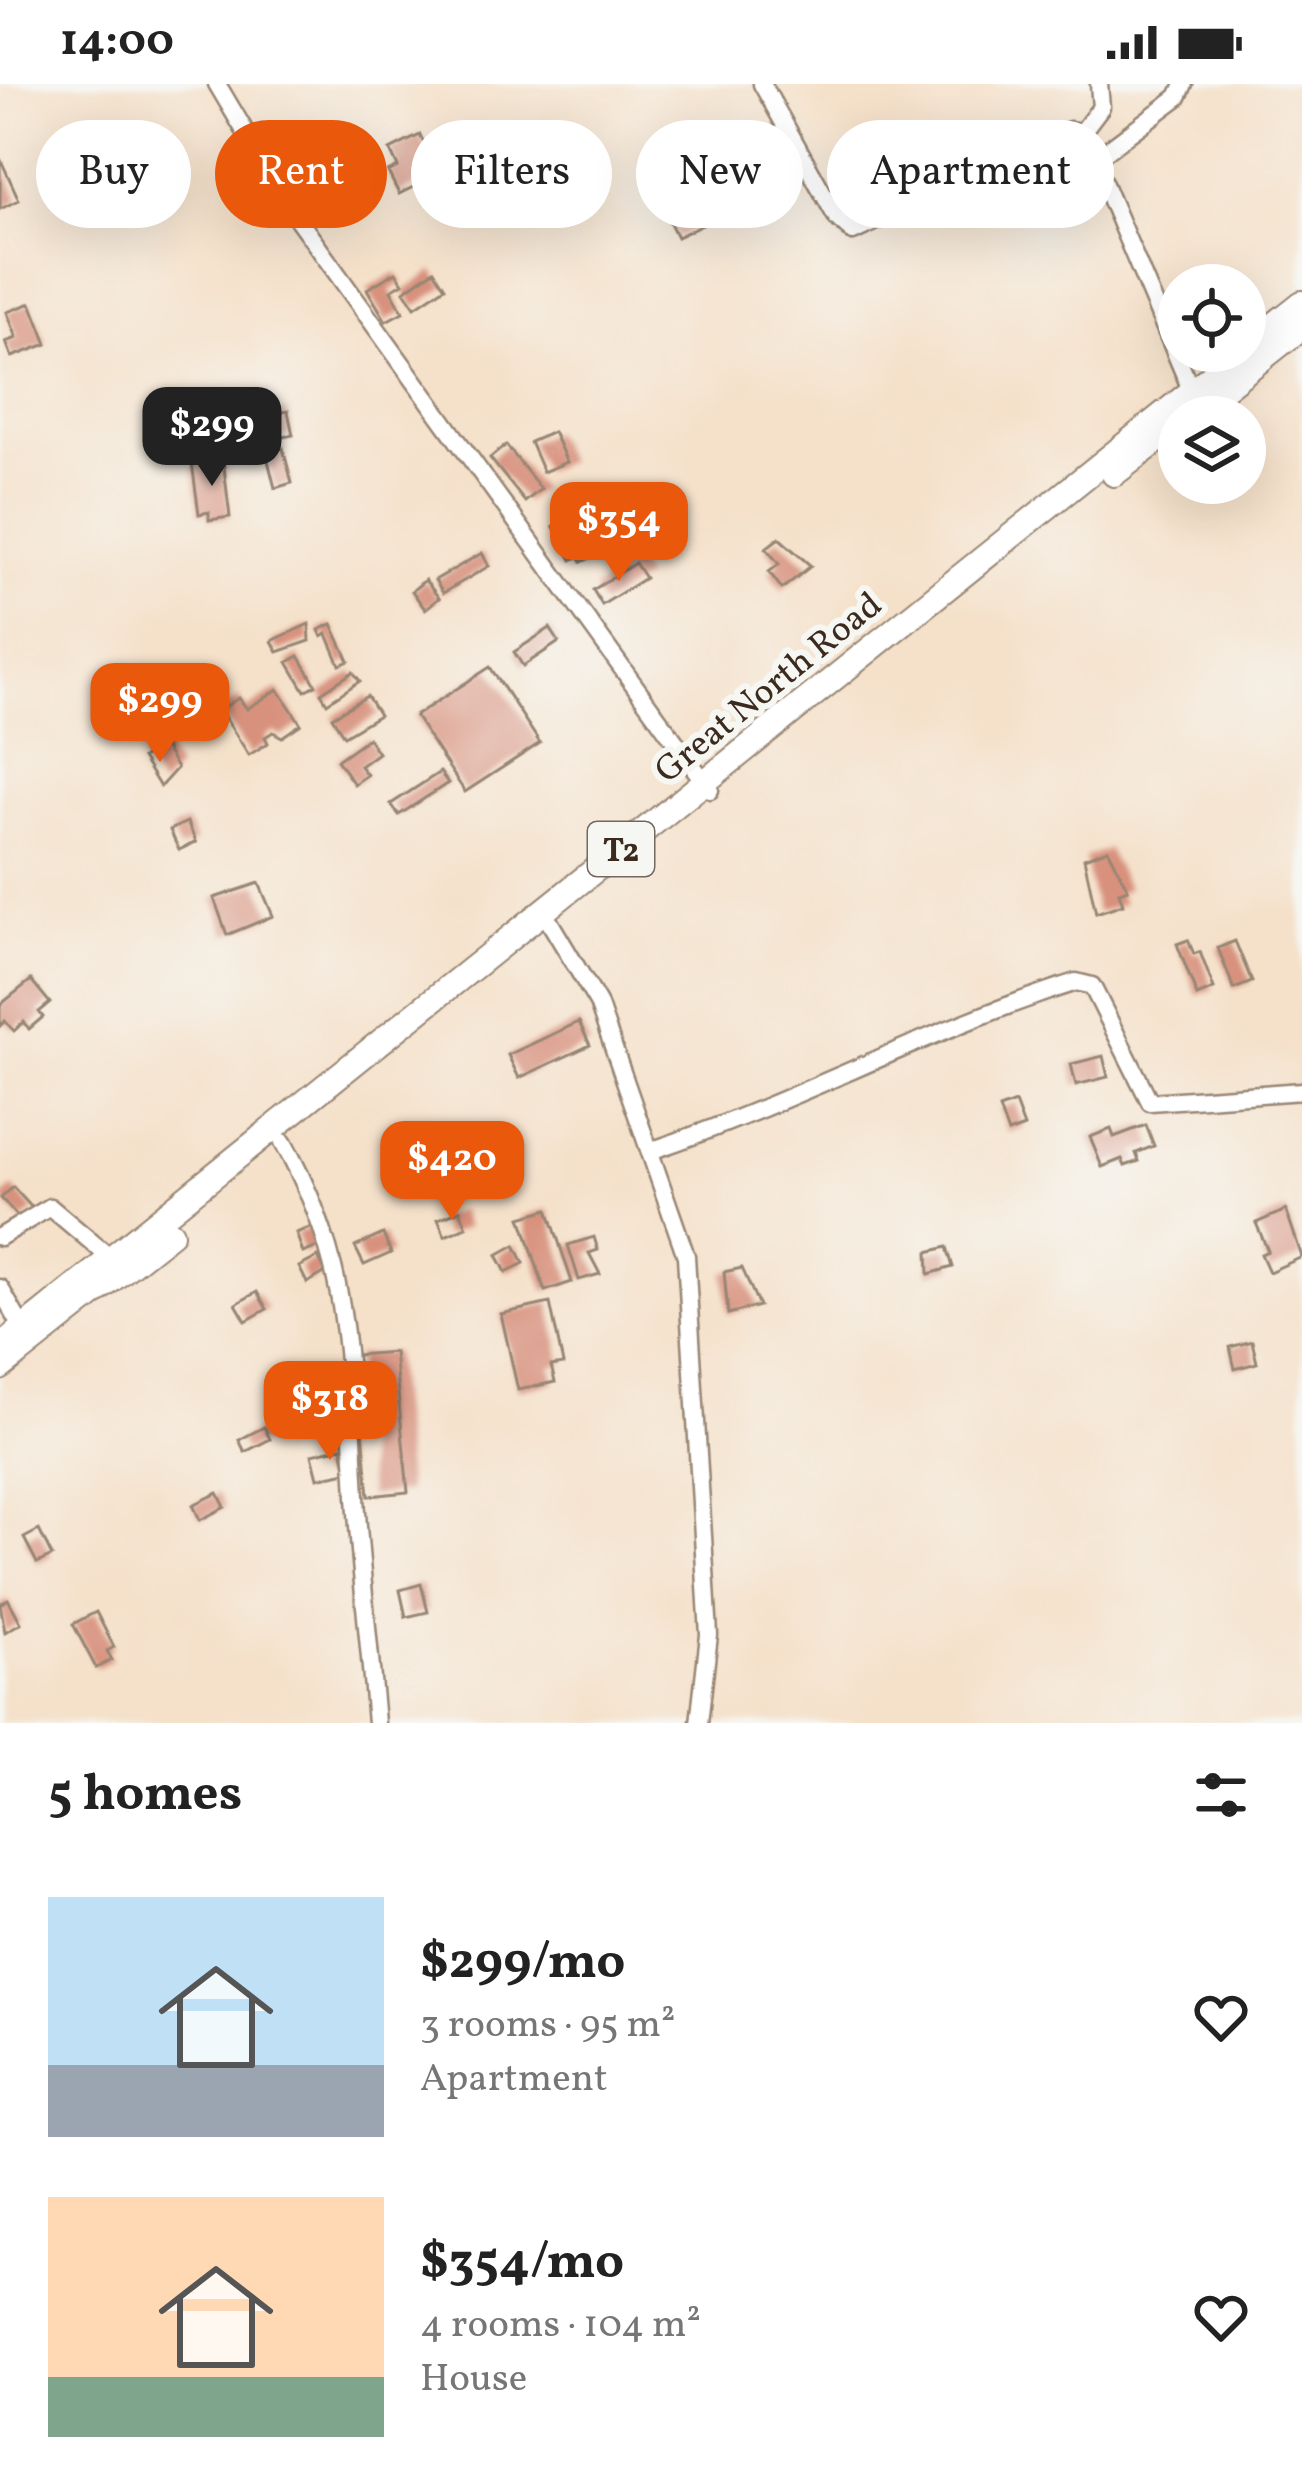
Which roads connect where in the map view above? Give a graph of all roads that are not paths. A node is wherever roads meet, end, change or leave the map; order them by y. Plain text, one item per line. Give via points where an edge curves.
1 (217, 84) edge
2 (762, 84) edge
3 (1099, 84) edge
4 (1184, 84) edge
5 (1091, 120) edge
6 (1114, 145) edge
7 (827, 200) edge
8 (1114, 217) edge
9 (1302, 302) edge
10 (1302, 327) edge
11 (1266, 331) edge
12 (1223, 372) edge
13 (1189, 396) edge
14 (1202, 396) edge
15 (1207, 396) edge
16 (1158, 433) edge
17 (1158, 440) edge
18 (707, 786) junction
19 (546, 918) junction
20 (1302, 1091) edge
21 (283, 1142) junction
22 (653, 1150) junction
23 (0, 1237) edge
24 (118, 1264) junction
25 (0, 1288) edge
26 (27, 1337) junction
27 (1, 1359) edge
28 (376, 1723) edge
29 (699, 1723) edge

1 - 18 street via 294,214
2 - 7 street
3 - 5 street via 1101,106
4 - 6 street via 1178,98
8 - 13 street
9 - 11 highway, Great North Road / T2
10 - 15 highway, Great North Road / T2
12 - 14 highway, Great North Road / T2
16 - 18 highway, Great North Road / T2
17 - 18 highway, Great North Road / T2
18 - 19 highway, Great North Road / T2
19 - 21 highway, Great North Road / T2
19 - 22 street via 598,1003
19 - 24 highway, Great North Road / T2
20 - 22 street via 1150,1102 1092,986 1076,982 946,1027
21 - 24 highway, Great North Road / T2
21 - 28 street via 311,1192 348,1324
22 - 29 street via 690,1284 709,1635
23 - 24 street via 50,1207
24 - 26 highway, Great North Road / T2
25 - 26 street
26 - 27 highway, Great North Road / T2

